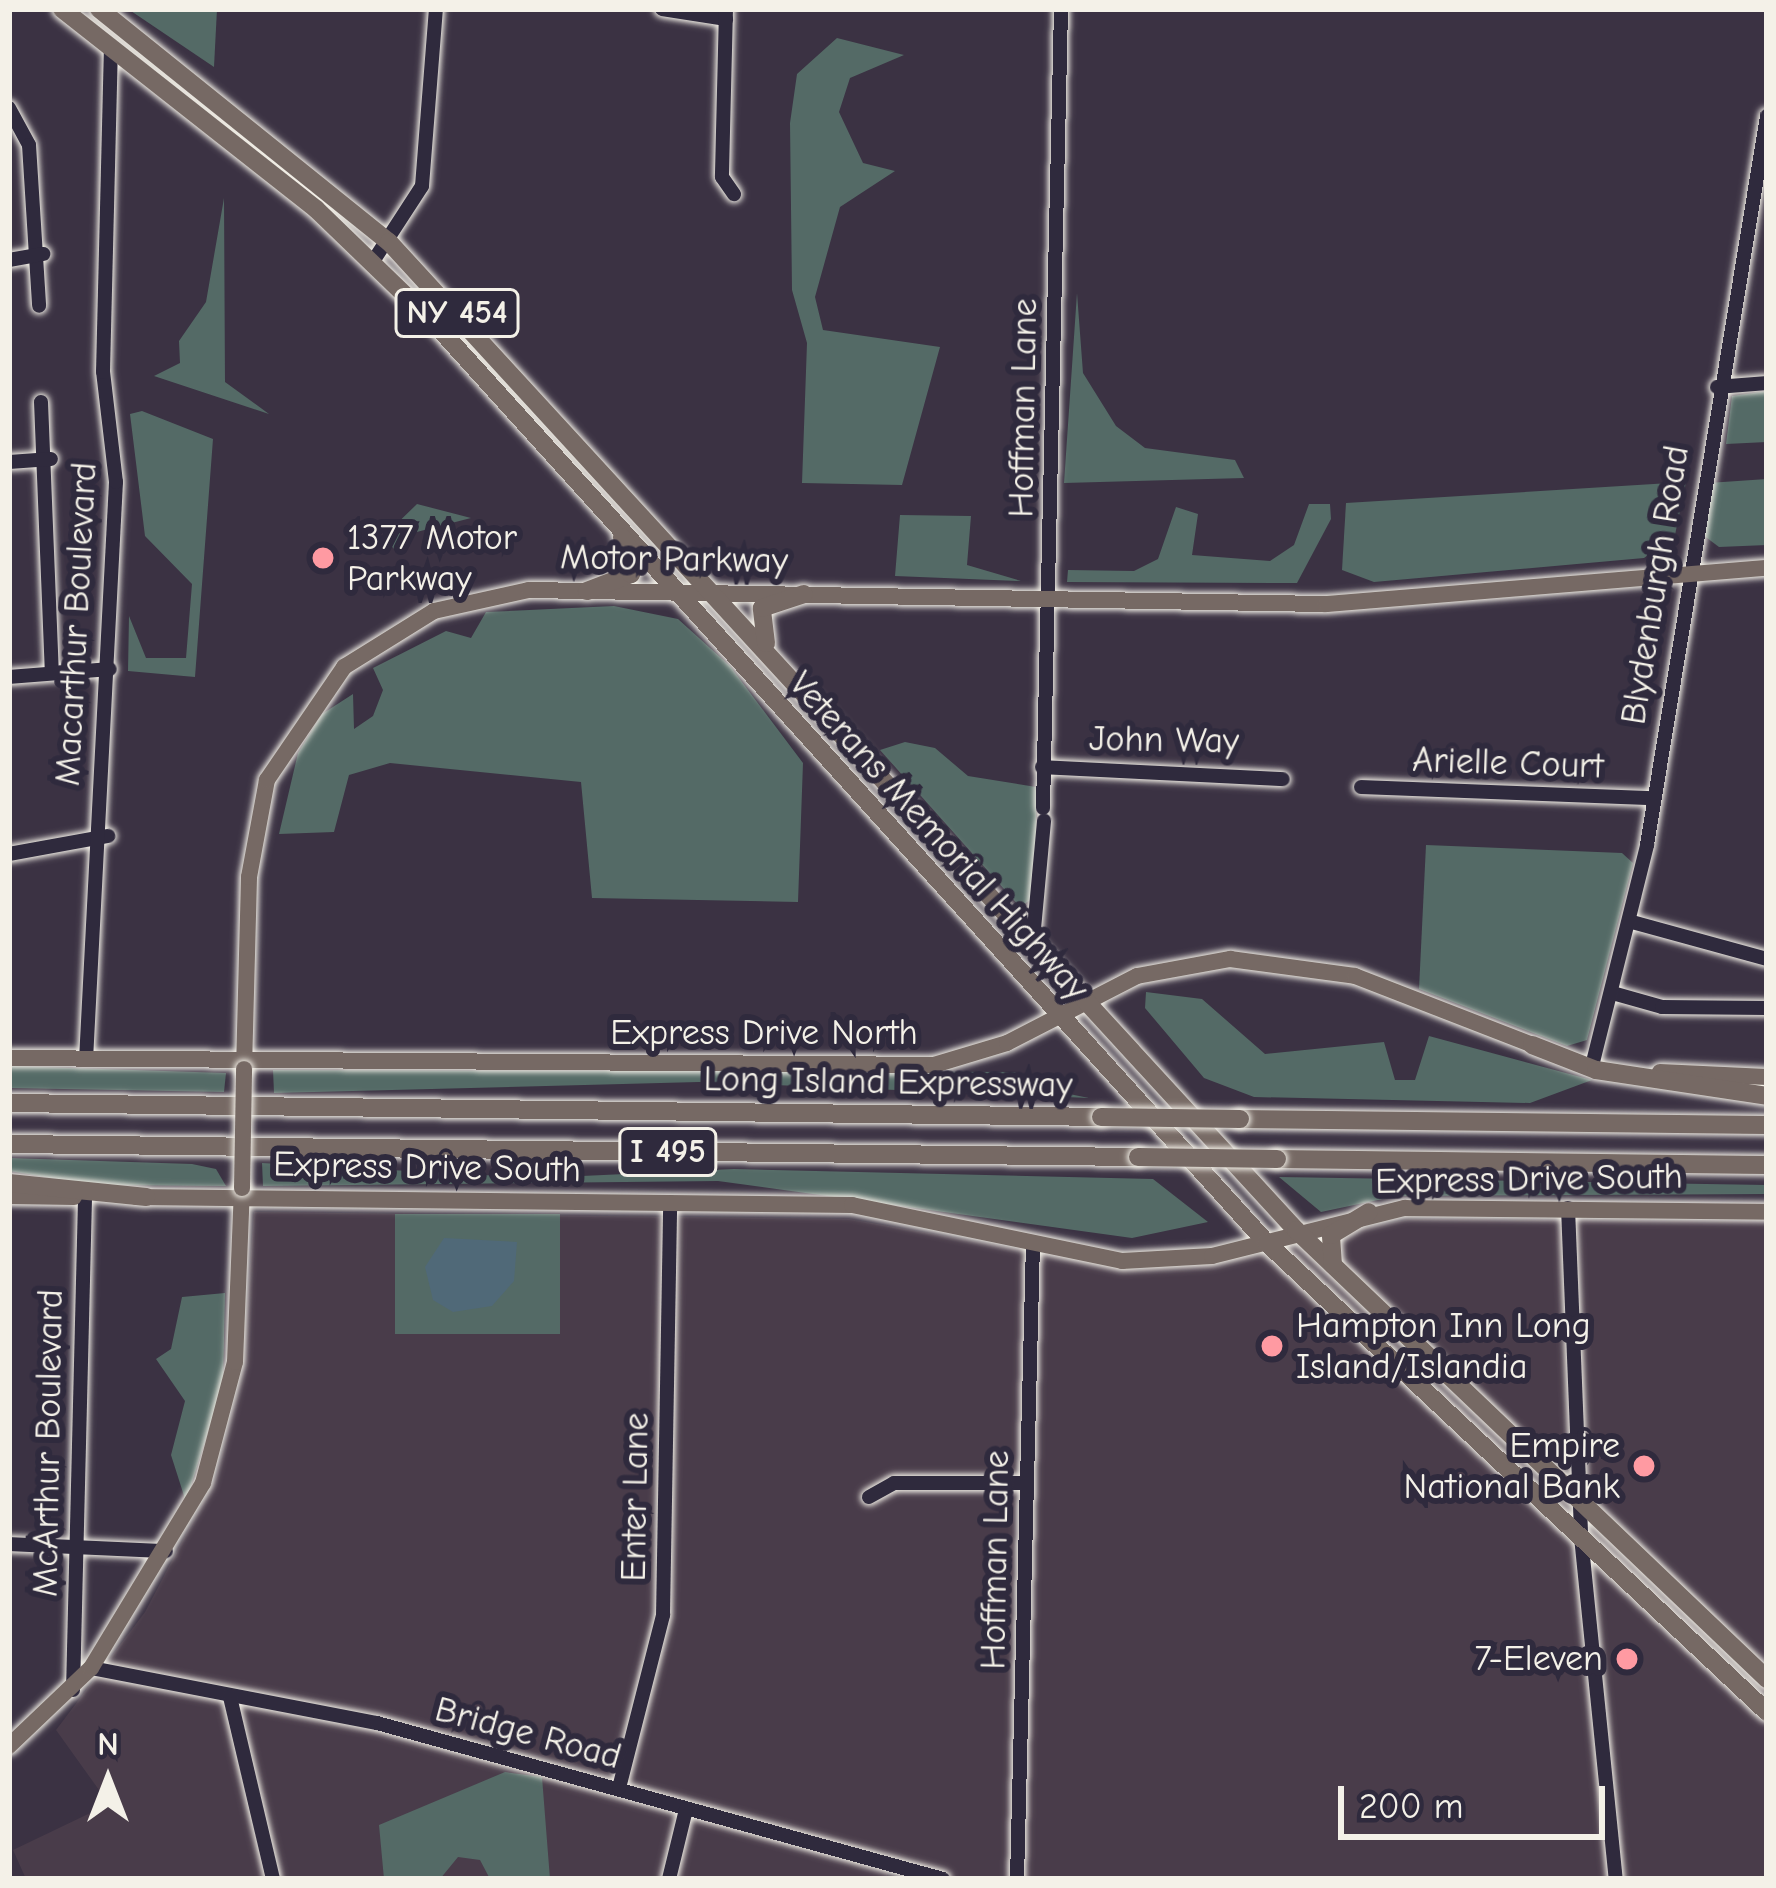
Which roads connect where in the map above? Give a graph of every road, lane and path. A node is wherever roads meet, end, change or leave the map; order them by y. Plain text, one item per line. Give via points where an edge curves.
1 (62, 9) edge
2 (80, 9) edge
3 (436, 9) edge
4 (662, 9) edge
5 (1061, 9) edge
6 (104, 11) edge
7 (726, 14) edge
8 (111, 50) junction
9 (217, 99) junction
10 (9, 108) edge
11 (1767, 116) edge
12 (734, 194) dead end
13 (389, 242) junction
14 (43, 254) junction
15 (9, 260) edge
16 (372, 263) junction
17 (39, 306) dead end
18 (1767, 382) edge
19 (1717, 387) junction
20 (41, 402) dead end
21 (51, 459) junction
22 (9, 462) edge
23 (582, 479) junction
24 (1767, 568) edge
25 (1688, 574) junction
26 (586, 591) junction
27 (804, 594) junction
28 (680, 596) junction
29 (717, 596) junction
30 (1048, 600) junction
31 (110, 669) junction
32 (52, 672) junction
33 (9, 677) edge
34 (808, 700) junction
35 (1042, 766) junction
36 (1283, 779) dead end
37 (1361, 788) dead end
38 (1653, 798) junction
39 (100, 837) junction
40 (9, 854) edge
41 (1632, 922) junction
42 (1033, 940) junction
43 (1767, 959) edge
44 (1616, 994) junction
45 (1085, 1000) junction
46 (1767, 1008) edge
47 (1055, 1016) junction
48 (1532, 1046) junction
49 (9, 1058) edge
50 (86, 1060) junction
51 (1593, 1062) junction
52 (244, 1065) junction
53 (1767, 1077) edge
54 (1767, 1096) edge
55 (9, 1103) edge
56 (1767, 1125) edge
57 (9, 1144) edge
58 (1767, 1165) edge
59 (9, 1183) edge
60 (242, 1193) junction
61 (9, 1196) edge
62 (85, 1197) junction
63 (146, 1197) junction
64 (670, 1202) junction
65 (1568, 1208) junction
66 (1369, 1212) junction
67 (1767, 1212) edge
68 (1296, 1230) junction
69 (1266, 1242) junction
70 (1033, 1243) junction
71 (1333, 1265) junction
72 (1026, 1483) junction
73 (868, 1497) dead end
74 (1580, 1498) junction
75 (1581, 1537) junction
76 (9, 1544) edge
77 (74, 1546) junction
78 (171, 1551) junction
79 (92, 1668) junction
80 (1767, 1679) edge
81 (74, 1690) junction
82 (230, 1697) junction
83 (1767, 1712) edge
84 (9, 1746) edge
85 (619, 1788) junction
86 (686, 1809) junction
87 (273, 1879) edge
88 (669, 1879) edge
89 (943, 1879) edge
90 (1017, 1879) edge
91 (1616, 1879) edge

1 - 8 highway, Veterans Memorial Highway / NY 454
2 - 6 highway
3 - 13 street via 422,186
4 - 7 street
5 - 30 street, Hoffman Lane
6 - 9 highway, Veterans Memorial Highway / NY 454
7 - 12 street via 722,177
8 - 9 highway via 130,46
8 - 16 highway, Veterans Memorial Highway / NY 454
8 - 31 street, Macarthur Boulevard
9 - 13 highway, Veterans Memorial Highway / NY 454
10 - 14 street via 28,145
11 - 19 street, Blydenburgh Road
13 - 16 street
13 - 29 highway, Veterans Memorial Highway / NY 454
14 - 15 street
14 - 17 street
16 - 23 highway, Veterans Memorial Highway / NY 454
18 - 19 street
19 - 25 street, Blydenburgh Road
20 - 21 street
21 - 22 street
21 - 32 street
23 - 26 highway via 636,558 627,578
23 - 28 highway, Veterans Memorial Highway / NY 454
24 - 25 main road, Motor Parkway
25 - 30 main road, Motor Parkway via 1326,604
25 - 38 street, Blydenburgh Road
26 - 28 main road, Motor Parkway
26 - 52 main road, Motor Parkway via 529,590 428,613 379,639 317,696 267,780 255,827
27 - 29 main road, Motor Parkway
27 - 30 main road, Motor Parkway
27 - 34 highway via 762,608 757,627
28 - 29 main road, Motor Parkway
28 - 47 highway, Veterans Memorial Highway / NY 454
29 - 34 highway, Veterans Memorial Highway / NY 454
30 - 35 street, Hoffman Lane
31 - 32 street
31 - 39 street, Macarthur Boulevard
32 - 33 street
34 - 42 highway, Veterans Memorial Highway / NY 454
35 - 36 street, John Way
35 - 42 street, Hoffman Lane
37 - 38 street, Arielle Court
38 - 41 street, Blydenburgh Road
39 - 40 street
39 - 50 street, Macarthur Boulevard
41 - 43 street
41 - 44 street, Blydenburgh Road
42 - 45 highway, Veterans Memorial Highway / NY 454
44 - 46 street
44 - 51 street, Blydenburgh Road
45 - 47 main road, Express Drive North
45 - 48 main road, Express Drive North via 1181,964 1281,960 1376,983
45 - 68 highway, Veterans Memorial Highway / NY 454
47 - 52 main road, Express Drive North via 934,1065
47 - 69 highway, Veterans Memorial Highway / NY 454
48 - 51 main road, Express Drive North
48 - 54 highway via 1596,1070
49 - 50 main road, Express Drive North
50 - 52 main road, Express Drive North
51 - 53 main road, Express Drive North
52 - 60 main road, Motor Parkway, bridge
55 - 56 highway, Long Island Expressway / I 495, bridge
57 - 58 highway, Long Island Expressway / I 495, bridge
59 - 63 highway
60 - 63 main road, Express Drive South
60 - 64 main road, Express Drive South
60 - 78 main road, Motor Parkway via 228,1404
61 - 62 main road, Express Drive South
62 - 63 main road, Express Drive South
62 - 77 street, McArthur Boulevard
64 - 70 main road, Express Drive South via 852,1205
64 - 85 street, Enter Lane via 663,1615
65 - 66 main road, Express Drive South
65 - 67 main road, Express Drive South
65 - 74 street
66 - 68 main road, Express Drive South
66 - 71 highway via 1331,1235
68 - 69 main road, Express Drive South
68 - 71 highway, Veterans Memorial Highway / NY 454
69 - 70 main road, Express Drive South via 1122,1262
69 - 75 highway, Veterans Memorial Highway / NY 454
70 - 72 street, Hoffman Lane
71 - 74 highway, Veterans Memorial Highway / NY 454
72 - 73 street via 894,1483
72 - 90 street, Hoffman Lane
74 - 75 street
74 - 80 highway, Veterans Memorial Highway / NY 454
75 - 83 highway, Veterans Memorial Highway / NY 454
75 - 91 street
76 - 77 street
77 - 78 street
77 - 81 street, McArthur Boulevard
78 - 79 main road, Motor Parkway
79 - 81 main road, Motor Parkway
79 - 82 street, Bridge Road
81 - 84 main road, Motor Parkway
82 - 85 street, Bridge Road
82 - 87 street
85 - 86 street, Bridge Road
86 - 88 street
86 - 89 street, Bridge Road

